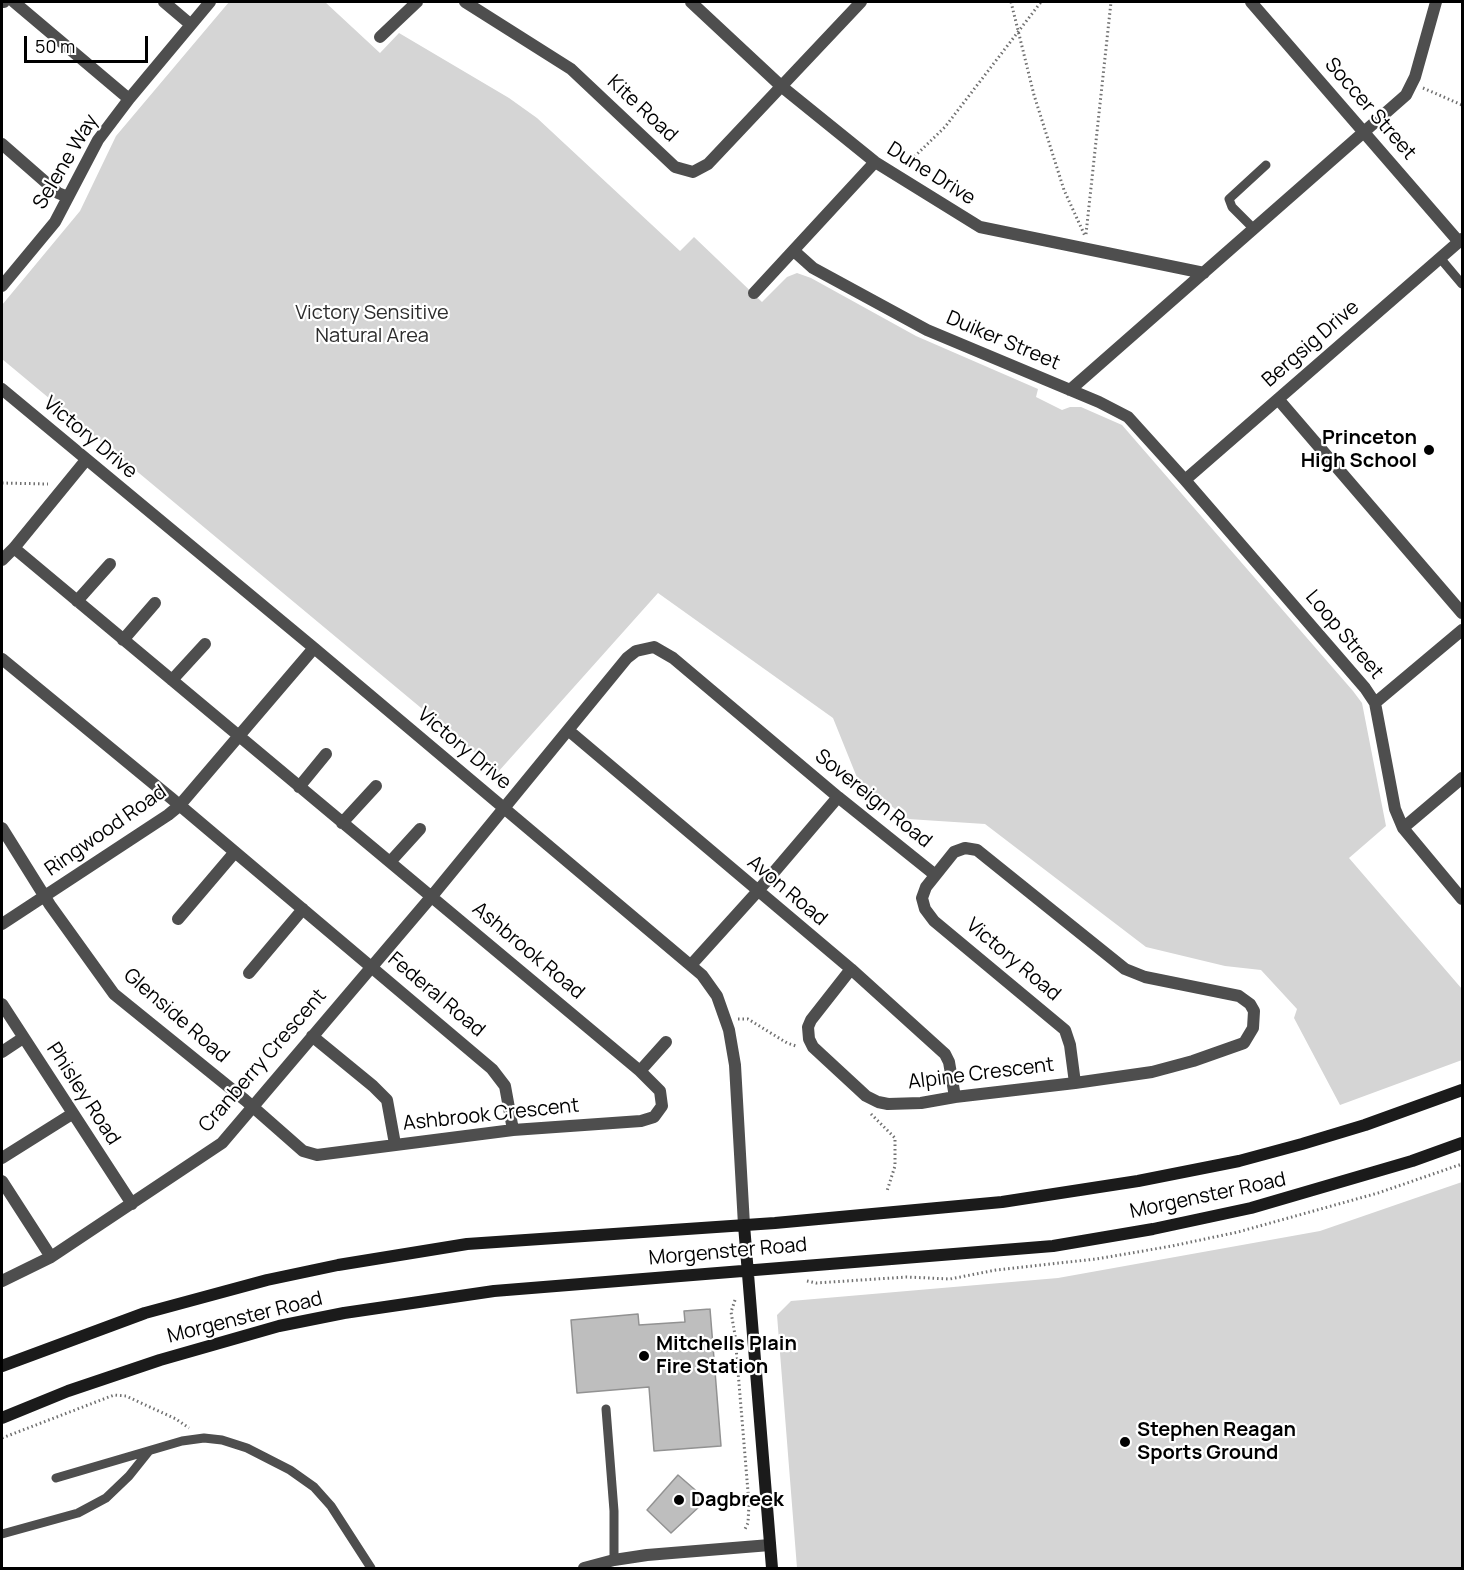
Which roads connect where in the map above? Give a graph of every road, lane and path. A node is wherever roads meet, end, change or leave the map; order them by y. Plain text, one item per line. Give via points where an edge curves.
1 (14, 2) edge
2 (164, 2) edge
3 (210, 2) edge
4 (417, 2) edge
5 (465, 2) edge
6 (692, 2) edge
7 (710, 2) edge
8 (861, 2) edge
9 (1011, 2) edge
10 (1041, 2) edge
11 (1111, 2) edge
12 (1251, 2) edge
13 (1436, 2) edge
14 (701, 12) junction
15 (190, 24) junction
16 (1019, 30) junction
17 (380, 37) dead end
18 (1413, 83) junction
19 (781, 86) junction
20 (129, 99) junction
21 (1462, 105) edge
22 (1364, 133) junction
23 (2, 144) edge
24 (875, 162) junction
25 (1266, 165) dead end
26 (886, 169) junction
27 (68, 197) junction
28 (1254, 229) junction
29 (1085, 236) junction
30 (1461, 240) edge
31 (1087, 249) junction
32 (794, 251) junction
33 (1440, 258) junction
34 (2, 265) edge
35 (11, 273) junction
36 (1204, 273) junction
37 (1461, 278) edge
38 (2, 286) edge
39 (754, 293) dead end
40 (2, 389) edge
41 (1070, 390) junction
42 (1278, 399) junction
43 (86, 460) junction
44 (1185, 480) junction
45 (2, 483) edge
46 (61, 491) junction
47 (14, 548) junction
48 (2, 560) edge
49 (110, 564) dead end
50 (77, 601) junction
51 (155, 603) dead end
52 (1462, 613) edge
53 (1462, 630) edge
54 (123, 640) junction
55 (205, 644) dead end
56 (314, 648) junction
57 (641, 648) joint
58 (2, 659) edge
59 (172, 680) junction
60 (1375, 702) junction
61 (568, 730) junction
62 (239, 737) junction
63 (326, 754) dead end
64 (1462, 778) edge
65 (376, 786) dead end
66 (299, 787) junction
67 (838, 797) junction
68 (179, 806) junction
69 (503, 807) junction
70 (342, 823) junction
71 (2, 828) edge
72 (1403, 828) junction
73 (420, 829) dead end
74 (235, 852) junction
75 (390, 862) junction
76 (934, 874) junction
77 (757, 892) junction
78 (45, 896) junction
79 (432, 896) junction
80 (1462, 899) edge
81 (303, 909) junction
82 (178, 919) dead end
83 (2, 924) edge
84 (691, 965) junction
85 (371, 966) junction
86 (851, 969) junction
87 (249, 973) dead end
88 (2, 1004) edge
89 (738, 1019) dead end
90 (1253, 1028) joint
91 (312, 1036) junction
92 (23, 1038) junction
93 (666, 1042) dead end
94 (813, 1047) junction
95 (2, 1052) edge
96 (640, 1071) junction
97 (1075, 1083) junction
98 (1462, 1090) edge
99 (866, 1096) junction
100 (955, 1097) junction
101 (252, 1107) junction
102 (72, 1114) junction
103 (513, 1130) junction
104 (1462, 1143) edge
105 (395, 1144) junction
106 (2, 1158) edge
107 (1462, 1164) edge
108 (2, 1181) edge
109 (887, 1191) dead end
110 (132, 1204) junction
111 (1306, 1213) dead end
112 (744, 1225) junction
113 (51, 1257) junction
114 (748, 1270) junction
115 (2, 1281) edge
116 (735, 1300) dead end
117 (2, 1366) edge
118 (606, 1409) dead end
119 (2, 1418) edge
120 (2, 1438) edge
121 (198, 1439) junction
122 (149, 1451) junction
123 (57, 1478) dead end
124 (745, 1529) dead end
125 (2, 1534) edge
126 (770, 1545) junction
127 (615, 1564) edge
128 (371, 1569) edge
129 (584, 1569) edge
130 (772, 1569) edge

1 - 20 street
2 - 15 street
3 - 15 street, Selene Way
4 - 17 street
5 - 19 street, Kite Road via 571,69 675,167 693,172 708,164
6 - 14 street, Dune Drive
7 - 14 street
8 - 19 street, Kite Road
9 - 16 path
10 - 16 path
11 - 29 path
12 - 22 street, Soccer Street
13 - 18 street
14 - 19 street, Dune Drive
15 - 20 street, Selene Way
16 - 26 path via 945,127 914,157
16 - 29 path via 1064,190
18 - 21 path
18 - 22 street via 1406,95
19 - 24 street, Dune Drive
20 - 27 street, Selene Way via 98,140
22 - 28 street
22 - 30 street, Soccer Street
23 - 27 street via 58,193
24 - 26 street, Dune Drive
24 - 32 street
25 - 28 lane via 1229,199
26 - 31 street, Dune Drive via 980,227
27 - 35 street, Selene Way via 55,222
28 - 36 street
29 - 31 path
30 - 33 street, Bergsig Drive
31 - 36 street, Dune Drive
32 - 39 street
32 - 41 street, Duiker Street via 813,268 927,330
33 - 37 lane
33 - 42 street, Bergsig Drive
34 - 35 street
35 - 38 street, Selene Way
36 - 41 street
40 - 43 street, Victory Drive
41 - 44 street, Duiker Street via 1128,417
42 - 44 street, Bergsig Drive
42 - 52 street
43 - 46 street
43 - 56 street, Victory Drive
44 - 60 street, Loop Street
45 - 46 path via 51,484
46 - 47 street
47 - 48 street
47 - 50 street, Ashbrook Road
49 - 50 street
50 - 54 street, Ashbrook Road
51 - 54 street
53 - 60 street
54 - 59 street, Ashbrook Road
55 - 59 street
56 - 62 street, Ringwood Road
56 - 69 street, Victory Drive
57 - 61 street, Cranberry Crescent via 627,658
57 - 67 street, Sovereign Road via 659,649 673,658
58 - 68 street, Federal Road
59 - 62 street, Ashbrook Road
60 - 72 street, Loop Street via 1395,809
61 - 69 street, Cranberry Crescent
61 - 77 street, Avon Road
62 - 66 street, Ashbrook Road
62 - 68 street, Ringwood Road
63 - 66 street
64 - 72 street
65 - 70 street
66 - 70 street, Ashbrook Road
67 - 76 street, Sovereign Road
67 - 77 street
68 - 74 street, Federal Road
68 - 78 street, Ringwood Road
69 - 79 street, Cranberry Crescent
69 - 84 street, Victory Drive
70 - 75 street, Ashbrook Road
71 - 78 street, Glenside Road
72 - 80 street, Loop Street
73 - 75 street
74 - 81 street, Federal Road
74 - 82 street
75 - 79 street, Ashbrook Road
76 - 90 street, Sovereign Road via 954,852 965,848 977,850 1125,969 1145,977 1239,996 1254,1011
76 - 97 street, Victory Road via 923,893 923,902 934,921 1065,1030 1071,1045
77 - 84 street
77 - 86 street, Avon Road
78 - 83 street, Ringwood Road
78 - 101 street, Glenside Road via 114,994
79 - 85 street, Cranberry Crescent
79 - 96 street, Ashbrook Road
81 - 85 street, Federal Road
81 - 87 street
84 - 112 street, Victory Drive via 717,996 729,1030 735,1065
85 - 91 street, Cranberry Crescent
85 - 103 street, Federal Road via 500,1077 509,1099
86 - 94 street via 811,1020 808,1030
86 - 100 street, Avon Road via 945,1054
88 - 92 street, Phisley Road
89 - 94 path via 748,1019 796,1046
90 - 97 street, Alpine Crescent via 1244,1043 1193,1061 1152,1072
91 - 101 street, Cranberry Crescent
91 - 105 street via 387,1100
92 - 95 street
92 - 102 street, Phisley Road
93 - 96 street
94 - 99 street, Alpine Crescent
96 - 103 street, Ashbrook Crescent via 660,1091 662,1106 654,1117
97 - 100 street, Alpine Crescent
98 - 112 main road, Morgenster Road via 1355,1128 1239,1161 1172,1175 1002,1202
99 - 100 street, Alpine Crescent via 888,1104
99 - 109 path via 871,1116 895,1138 895,1166
101 - 105 street, Ashbrook Crescent via 303,1151 317,1155
101 - 110 street, Cranberry Crescent via 222,1143
102 - 106 street
102 - 110 street, Phisley Road
103 - 105 street, Ashbrook Crescent
104 - 114 main road, Morgenster Road via 1284,1200 1153,1229 1053,1246
107 - 111 path
108 - 113 street
110 - 113 street, Cranberry Crescent
112 - 114 main road
112 - 117 main road, Morgenster Road via 467,1244 338,1265 256,1282 146,1313
113 - 115 street, Cranberry Crescent
114 - 119 main road, Morgenster Road via 494,1291 344,1313 279,1326 160,1359
114 - 126 main road
116 - 124 path via 731,1312 749,1504
118 - 127 lane
120 - 121 path via 114,1395 126,1396 176,1419
121 - 122 lane
121 - 128 lane via 222,1440 247,1448 290,1470 314,1488 331,1506
122 - 123 lane
122 - 125 lane via 106,1498 78,1513
126 - 127 street via 650,1555
126 - 130 main road
127 - 129 street

